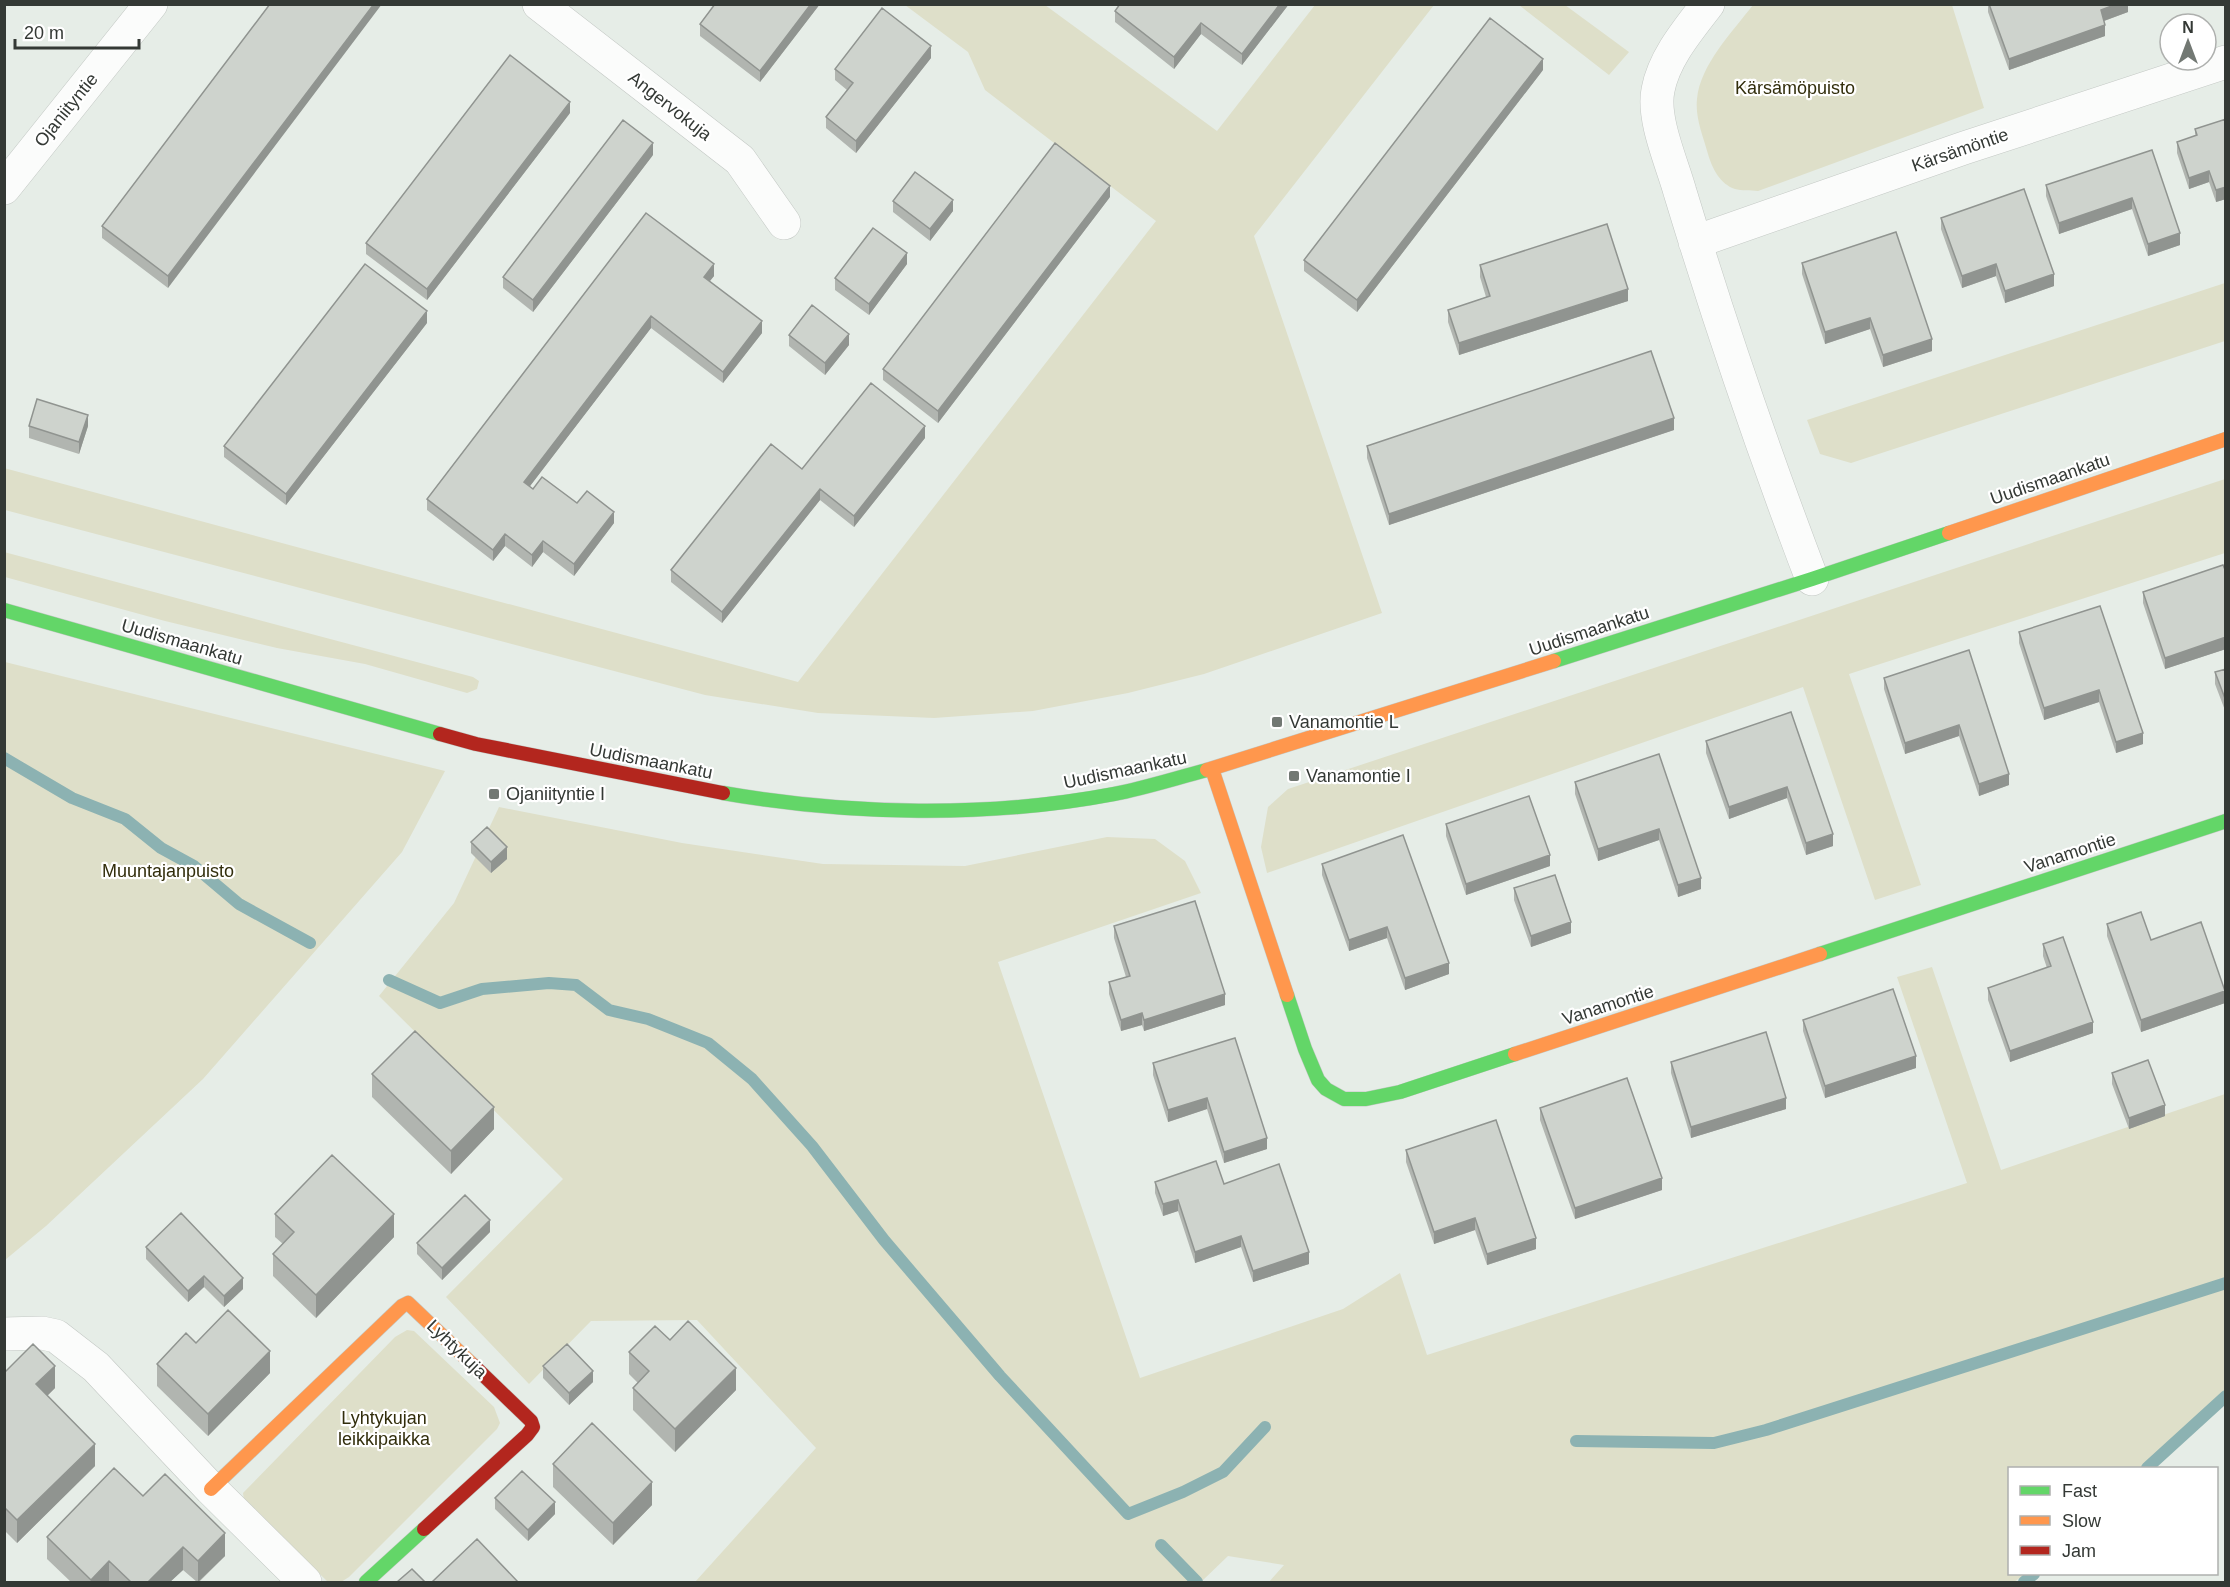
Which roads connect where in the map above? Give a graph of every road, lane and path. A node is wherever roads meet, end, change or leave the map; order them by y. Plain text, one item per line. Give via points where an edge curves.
1 (151, 4) edge
2 (539, 4) edge
3 (1708, 4) edge
4 (2226, 62) edge
5 (4, 188) edge
6 (784, 223) dead end
7 (1695, 242) junction
8 (2226, 439) edge
9 (1812, 579) junction
10 (4, 610) edge
11 (1212, 769) junction
12 (2226, 821) edge
13 (4, 1334) edge
14 (211, 1489) junction
15 (305, 1582) edge
16 (366, 1582) edge

1 - 5 street, Ojaniityntie
2 - 6 street, Angervokuja via 740,160
3 - 7 street via 1678,43 1657,91 1658,119
4 - 7 street, Kärsämöntie
7 - 9 street
8 - 9 street, Uudismaankatu
9 - 11 street, Uudismaankatu
10 - 11 street, Uudismaankatu via 476,744 762,800 904,811 1034,806 1115,794
11 - 12 street, Vanamontie via 1319,1082 1338,1098 1364,1101
13 - 14 street via 56,1336 96,1367
14 - 15 street
14 - 16 street, Lyhtykuja via 408,1303 533,1427

